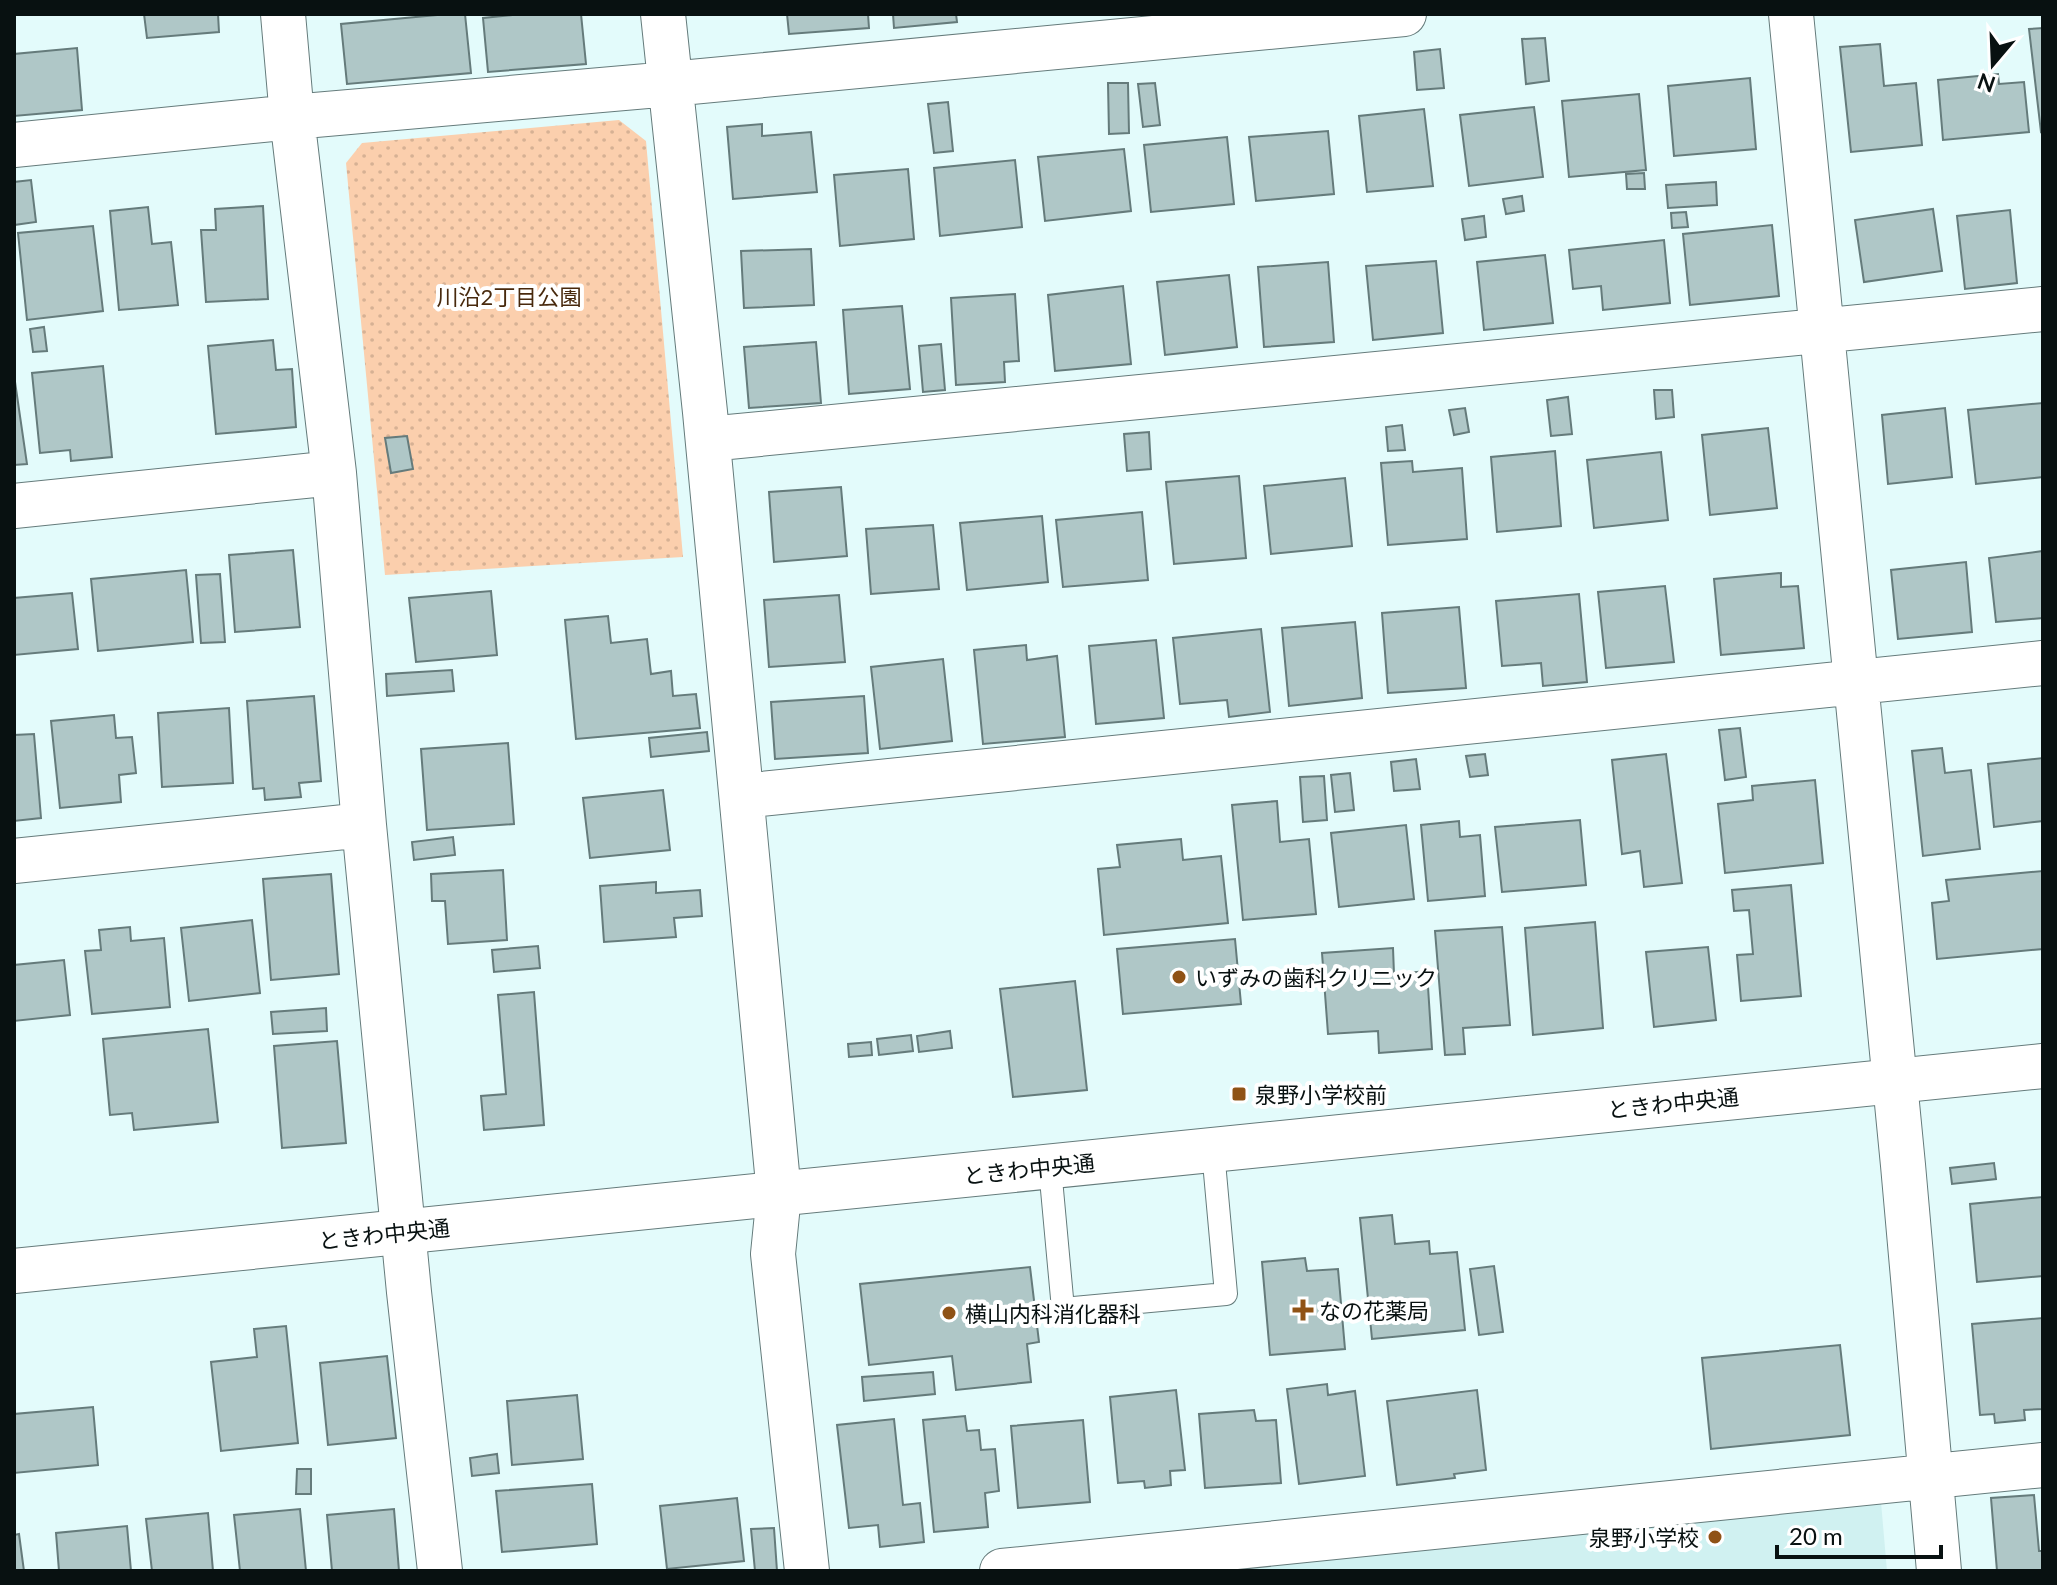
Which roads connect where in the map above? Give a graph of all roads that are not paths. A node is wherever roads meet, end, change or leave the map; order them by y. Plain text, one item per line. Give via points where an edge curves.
1 (283, 14) edge
2 (663, 14) edge
3 (1404, 14) edge
4 (1791, 14) edge
5 (670, 84) junction
6 (292, 117) junction
7 (14, 145) edge
8 (2043, 309) edge
9 (1822, 331) junction
10 (708, 439) junction
11 (334, 473) junction
12 (14, 506) edge
13 (2043, 663) edge
14 (1856, 682) junction
15 (742, 796) junction
16 (364, 825) junction
17 (14, 861) edge
18 (2043, 1066) edge
19 (1894, 1080) junction
20 (1213, 1151) junction
21 (1050, 1168) junction
22 (779, 1194) junction
23 (403, 1232) junction
24 (14, 1271) edge
25 (2043, 1465) edge
26 (1930, 1476) junction
27 (440, 1571) edge
28 (807, 1571) edge
29 (1002, 1571) edge
30 (1939, 1571) edge

1 - 6 street
2 - 5 street
3 - 5 street
4 - 9 street
5 - 6 street
5 - 10 street
6 - 7 street
6 - 11 street
8 - 9 street
9 - 10 street
9 - 14 street
10 - 15 street
11 - 12 street
11 - 16 street
13 - 14 street
14 - 15 street
14 - 19 street
15 - 22 street
16 - 17 street
16 - 23 street
18 - 19 street, ときわ中央通
19 - 20 street, ときわ中央通
19 - 26 street
20 - 21 street, ときわ中央通
20 - 21 lane via 1226,1294 1063,1309
21 - 22 street, ときわ中央通
22 - 23 street, ときわ中央通
22 - 28 street via 773,1254
23 - 24 street, ときわ中央通
23 - 27 street
25 - 26 street
26 - 29 street
26 - 30 street

